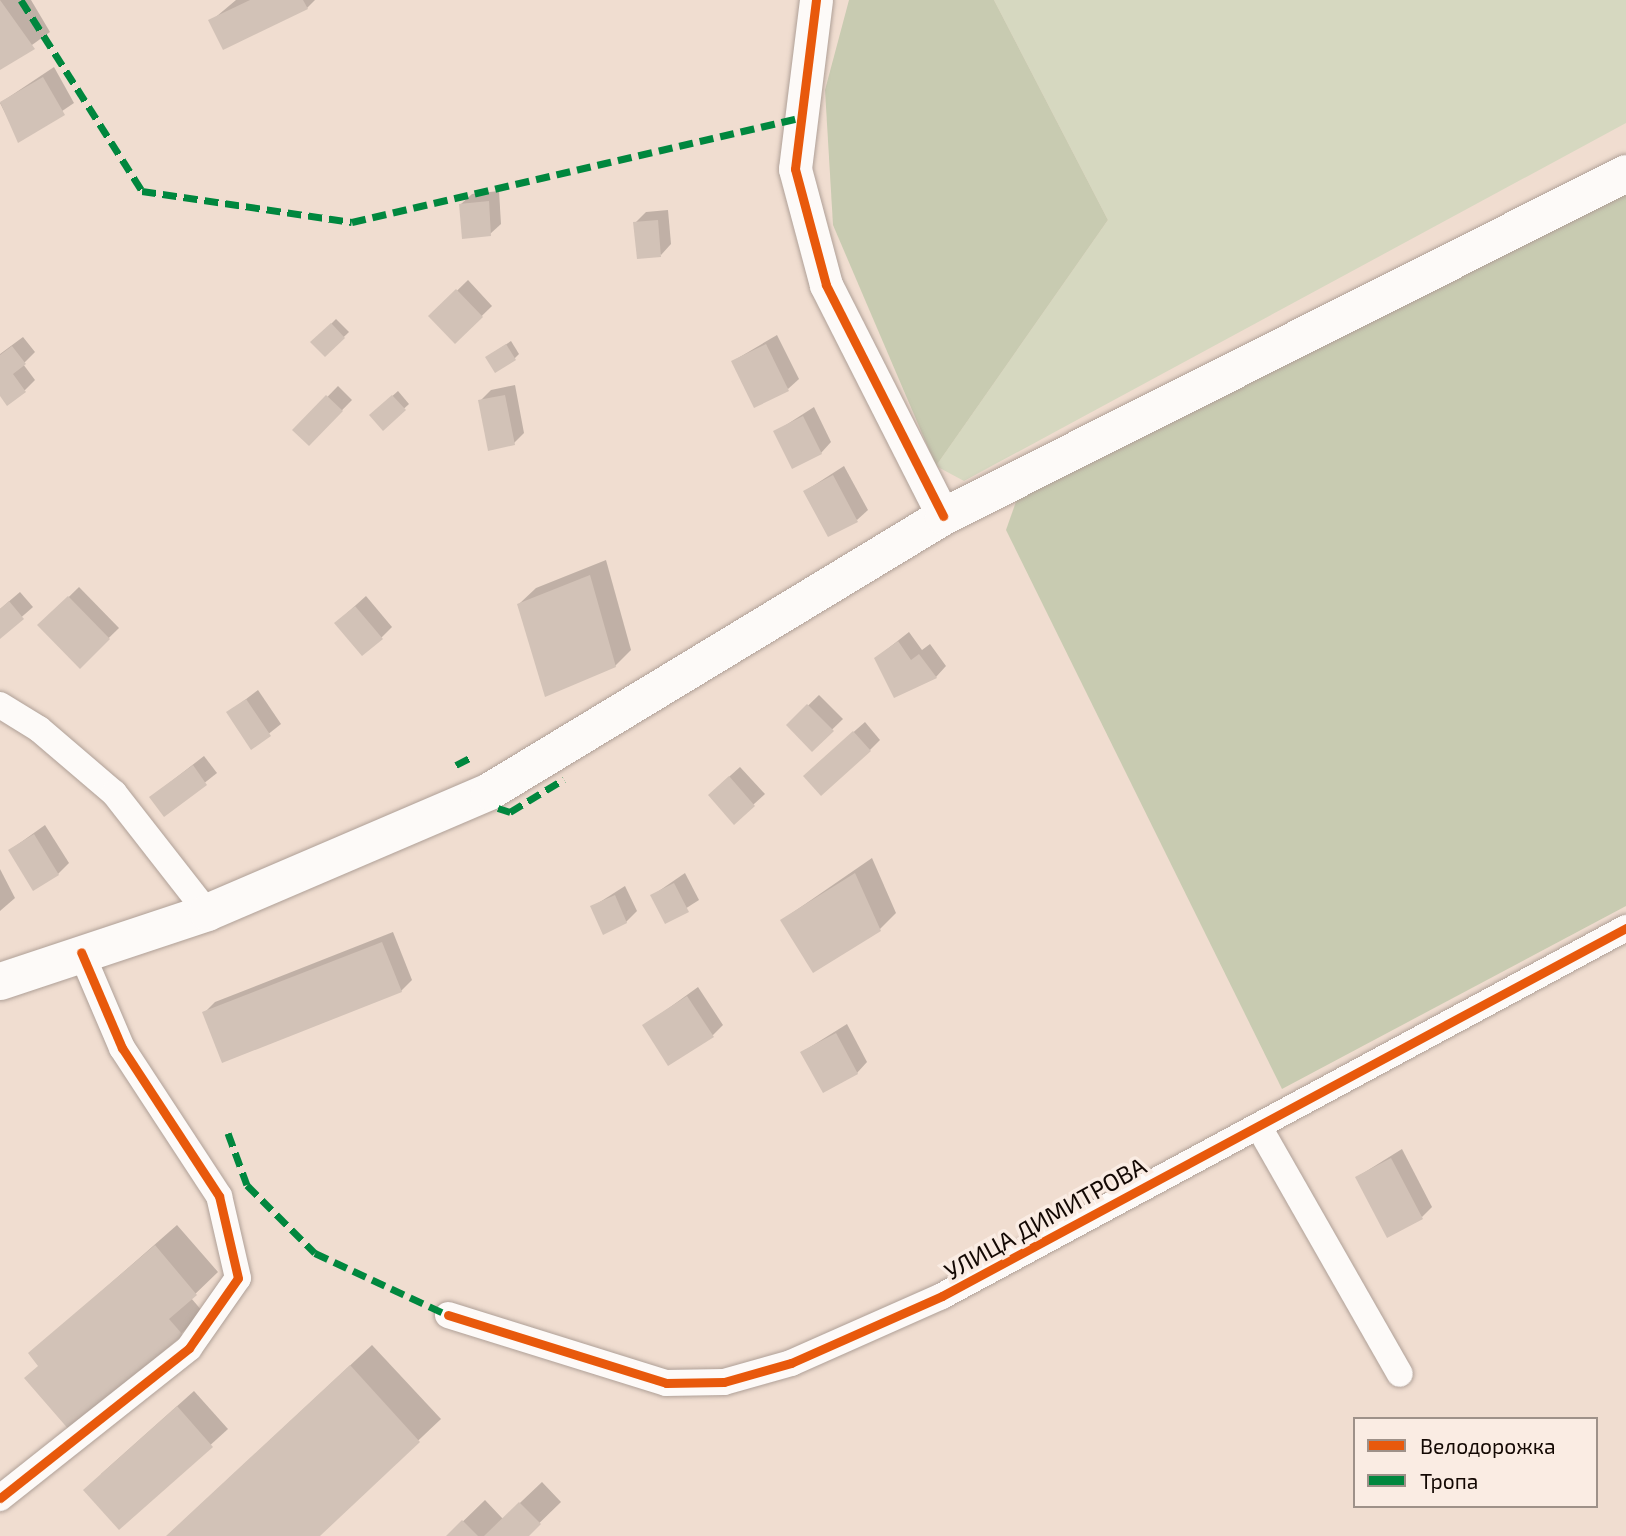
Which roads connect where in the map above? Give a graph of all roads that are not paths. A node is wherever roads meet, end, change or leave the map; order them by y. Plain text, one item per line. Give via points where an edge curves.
1 (816, 0) edge
2 (1626, 173) edge
3 (943, 516) junction
4 (0, 705) edge
5 (206, 912) junction
6 (1626, 928) edge
7 (81, 952) junction
8 (0, 981) edge
9 (1259, 1127) junction
10 (448, 1315) dead end
11 (1400, 1374) dead end
12 (0, 1498) edge

1 - 3 street via 795,169 826,285
2 - 3 main road
3 - 5 main road via 489,791
4 - 5 street via 39,729 114,793
5 - 7 main road
6 - 9 street, УЛИЦА ДИМИТРОВА
7 - 8 main road
7 - 12 street via 122,1048 219,1196 238,1278 189,1348
9 - 10 street, УЛИЦА ДИМИТРОВА via 942,1296 791,1363 724,1382 666,1383
9 - 11 street

